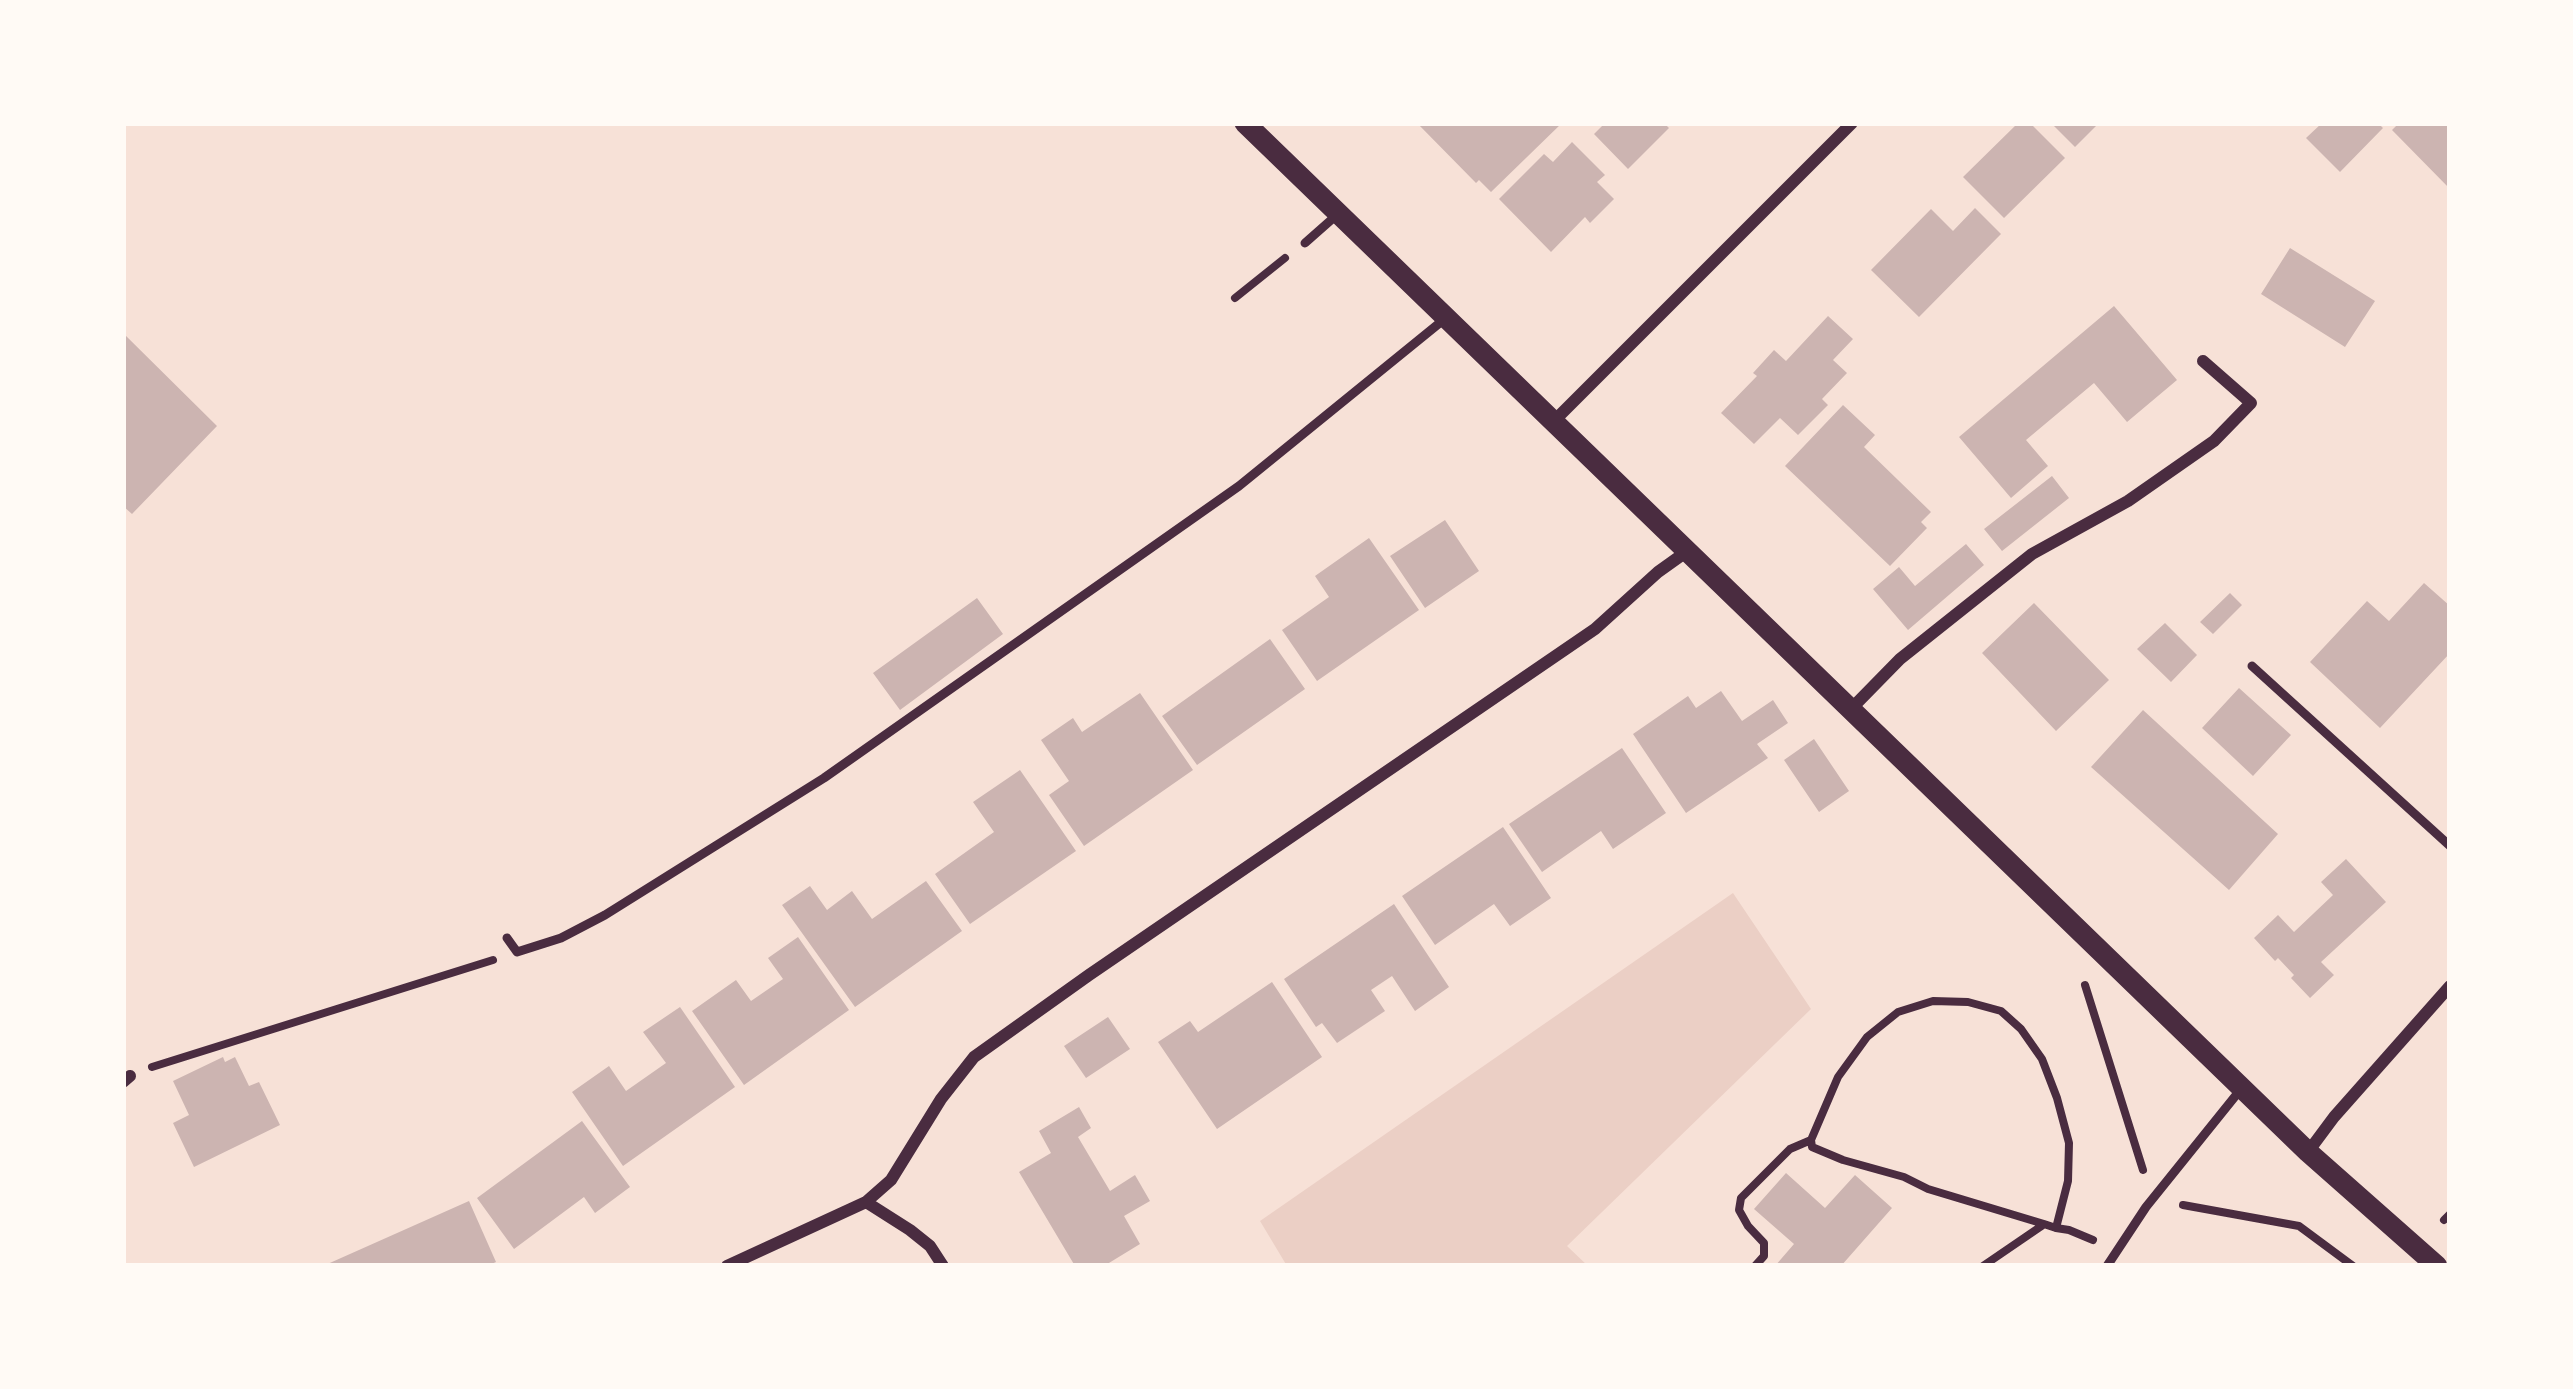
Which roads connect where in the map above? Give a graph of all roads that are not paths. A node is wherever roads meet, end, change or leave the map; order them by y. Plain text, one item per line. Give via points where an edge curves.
1 (1245, 123) edge
2 (1852, 123) edge
3 (1339, 213) junction
4 (1305, 242) road end
5 (1447, 317) junction
6 (2203, 361) dead end
7 (1552, 422) junction
8 (1686, 551) junction
9 (2252, 666) dead end
10 (1851, 710) junction
11 (2450, 846) edge
12 (508, 938) dead end
13 (2450, 986) edge
14 (2242, 1088) junction
15 (2308, 1152) junction
16 (866, 1202) junction
17 (727, 1266) edge
18 (943, 1266) edge
19 (2107, 1266) edge
20 (2437, 1266) edge

1 - 3 street
2 - 7 street
3 - 4 lane
3 - 5 street
5 - 7 street
5 - 12 lane via 1239,486 824,778 605,916 517,952
6 - 10 street via 2251,403 2214,441 2032,554 1900,658
7 - 8 street
8 - 10 street
8 - 16 street via 1595,629 974,1058 891,1180
9 - 11 lane
10 - 14 street
13 - 15 street
14 - 15 street
14 - 19 lane
15 - 20 street
16 - 17 street
16 - 18 street via 930,1246

